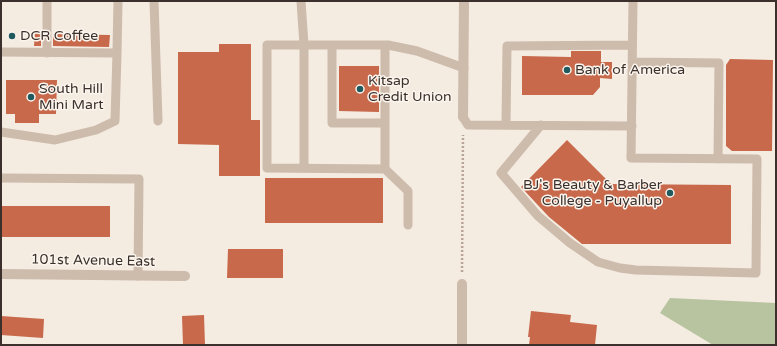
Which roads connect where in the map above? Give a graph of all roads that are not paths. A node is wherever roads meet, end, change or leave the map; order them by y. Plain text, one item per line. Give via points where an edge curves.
1 (47, 1) edge
2 (118, 1) edge
3 (154, 1) edge
4 (301, 1) edge
5 (464, 1) edge
6 (632, 1) edge
7 (304, 45) junction
8 (332, 45) junction
9 (385, 45) junction
10 (632, 45) junction
11 (1, 52) edge
12 (47, 53) junction
13 (117, 53) junction
14 (632, 62) junction
15 (464, 68) junction
16 (463, 117) joint
17 (158, 121) dead end
18 (385, 123) junction
19 (506, 125) junction
20 (541, 125) junction
21 (632, 126) junction
22 (1, 132) edge
23 (718, 158) junction
24 (304, 168) junction
25 (385, 168) junction
26 (1, 178) edge
27 (408, 225) dead end
28 (1, 274) edge
29 (138, 276) junction
30 (185, 276) dead end
31 (462, 284) road end
32 (462, 345) edge

1 - 12 lane
2 - 13 lane
3 - 17 lane
4 - 7 lane
5 - 15 street
6 - 10 lane
7 - 8 lane
7 - 24 lane
7 - 24 lane via 267,45 267,168
8 - 9 lane
8 - 18 lane via 332,123
9 - 15 lane via 417,52
9 - 18 lane
10 - 14 lane
10 - 19 lane via 507,46
11 - 12 lane
12 - 13 lane
13 - 22 lane via 115,121 96,130 55,140
14 - 21 lane
14 - 23 lane via 719,63
15 - 16 street
16 - 19 lane via 468,125
18 - 25 lane
19 - 20 lane
20 - 21 lane
20 - 23 lane via 501,173 538,216 570,243 598,262 620,268 756,273 757,159
21 - 23 lane via 631,158
24 - 25 lane
25 - 27 lane via 408,191
26 - 29 lane via 139,179
28 - 29 street, 101st Avenue East
29 - 30 street, 101st Avenue East
31 - 32 street

